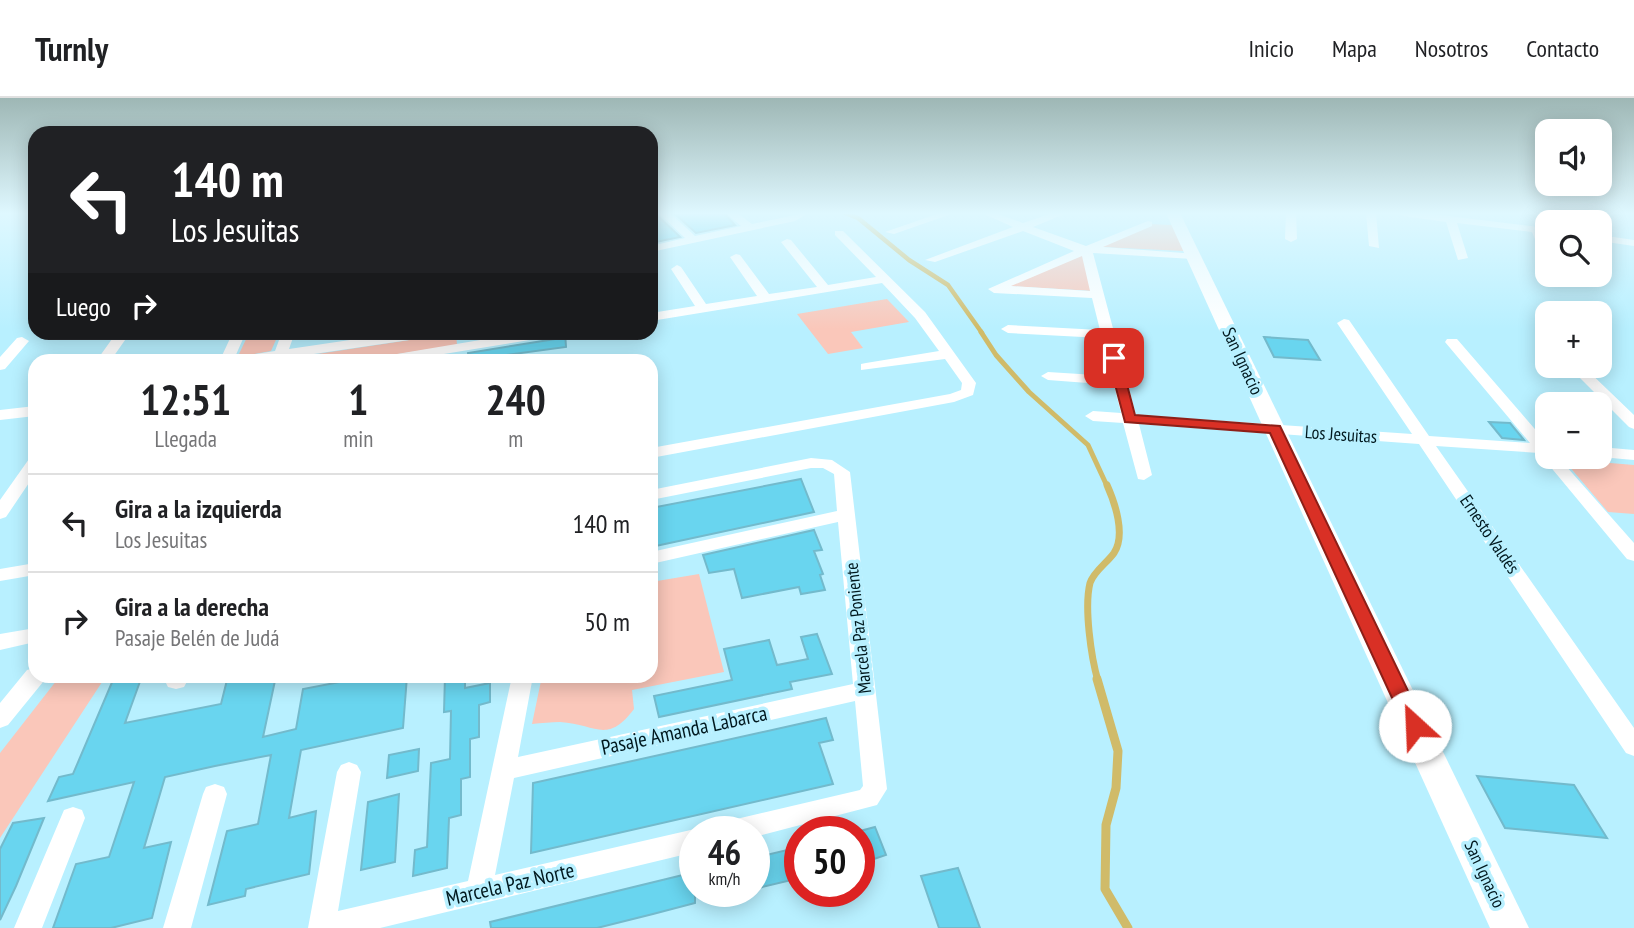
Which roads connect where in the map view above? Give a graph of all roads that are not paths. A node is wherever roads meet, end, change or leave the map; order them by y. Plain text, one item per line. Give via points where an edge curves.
1 (795, 252) edge
2 (858, 252) edge
3 (954, 252) edge
4 (1082, 252) edge
5 (1086, 252) edge
6 (1117, 252) edge
7 (1191, 252) edge
8 (1460, 252) edge
9 (1193, 256) junction
10 (736, 257) dead end
11 (1462, 258) dead end
12 (931, 260) dead end
13 (677, 269) dead end
14 (886, 279) junction
15 (824, 288) junction
16 (1098, 295) junction
17 (765, 298) junction
18 (702, 308) junction
19 (658, 316) edge
20 (1344, 323) dead end
21 (1008, 328) dead end
22 (1108, 334) junction
23 (355, 340) edge
24 (506, 340) edge
25 (22, 341) dead end
26 (1452, 342) dead end
27 (285, 354) edge
28 (421, 354) edge
29 (948, 354) junction
30 (0, 366) edge
31 (866, 367) dead end
32 (1048, 376) dead end
33 (1586, 378) edge
34 (1120, 381) junction
35 (28, 412) edge
36 (0, 415) edge
37 (1093, 416) dead end
38 (1129, 419) junction
39 (1634, 424) edge
40 (1275, 429) junction
41 (1535, 438) edge
42 (1426, 440) junction
43 (1535, 451) edge
44 (658, 452) edge
45 (1612, 453) edge
46 (1634, 455) edge
47 (1561, 469) edge
48 (28, 472) edge
49 (1144, 475) dead end
50 (658, 494) edge
51 (0, 513) edge
52 (846, 514) junction
53 (1634, 555) edge
54 (658, 556) edge
55 (28, 570) edge
56 (0, 575) edge
57 (28, 636) edge
58 (0, 642) edge
59 (29, 683) edge
60 (521, 683) edge
61 (865, 690) junction
62 (0, 719) edge
63 (1634, 746) edge
64 (503, 770) junction
65 (349, 772) dead end
66 (215, 793) dead end
67 (73, 818) dead end
68 (770, 822) edge
69 (679, 844) edge
70 (479, 892) junction
71 (28, 928) edge
72 (177, 928) edge
73 (324, 928) edge
74 (1510, 928) edge

1 - 15 street
2 - 14 street
3 - 12 street
4 - 16 street via 994,289
5 - 16 street
6 - 9 street
7 - 9 main road, San Ignacio
8 - 11 street
9 - 40 main road, San Ignacio
10 - 17 street
13 - 18 street
14 - 15 street
14 - 29 street
15 - 17 street
16 - 22 street
17 - 18 street
18 - 19 street
20 - 42 street, Ernesto Valdés
21 - 22 street
22 - 34 street
23 - 27 street
24 - 28 street
25 - 30 street
26 - 41 street
29 - 31 street
29 - 44 street via 969,383 968,393
32 - 34 street
33 - 39 street
34 - 38 street
35 - 36 street
37 - 38 street, Los Jesuitas
38 - 40 street, Los Jesuitas
38 - 49 street
40 - 42 street, Los Jesuitas
40 - 74 main road, San Ignacio
42 - 43 street, Los Jesuitas
42 - 63 street, Ernesto Valdés
45 - 46 street
47 - 53 street
48 - 51 street
50 - 52 street, Marcela Paz Poniente via 811,463 833,465 842,472
52 - 54 street
52 - 61 street, Marcela Paz Poniente
55 - 56 street
57 - 58 street
59 - 62 street
60 - 64 street
61 - 64 street, Pasaje Amanda Labarca
61 - 68 street, Marcela Paz Poniente via 875,783 872,794
64 - 70 street
65 - 73 street
66 - 72 street
67 - 71 street
69 - 70 street, Marcela Paz Norte
70 - 73 street, Marcela Paz Norte

